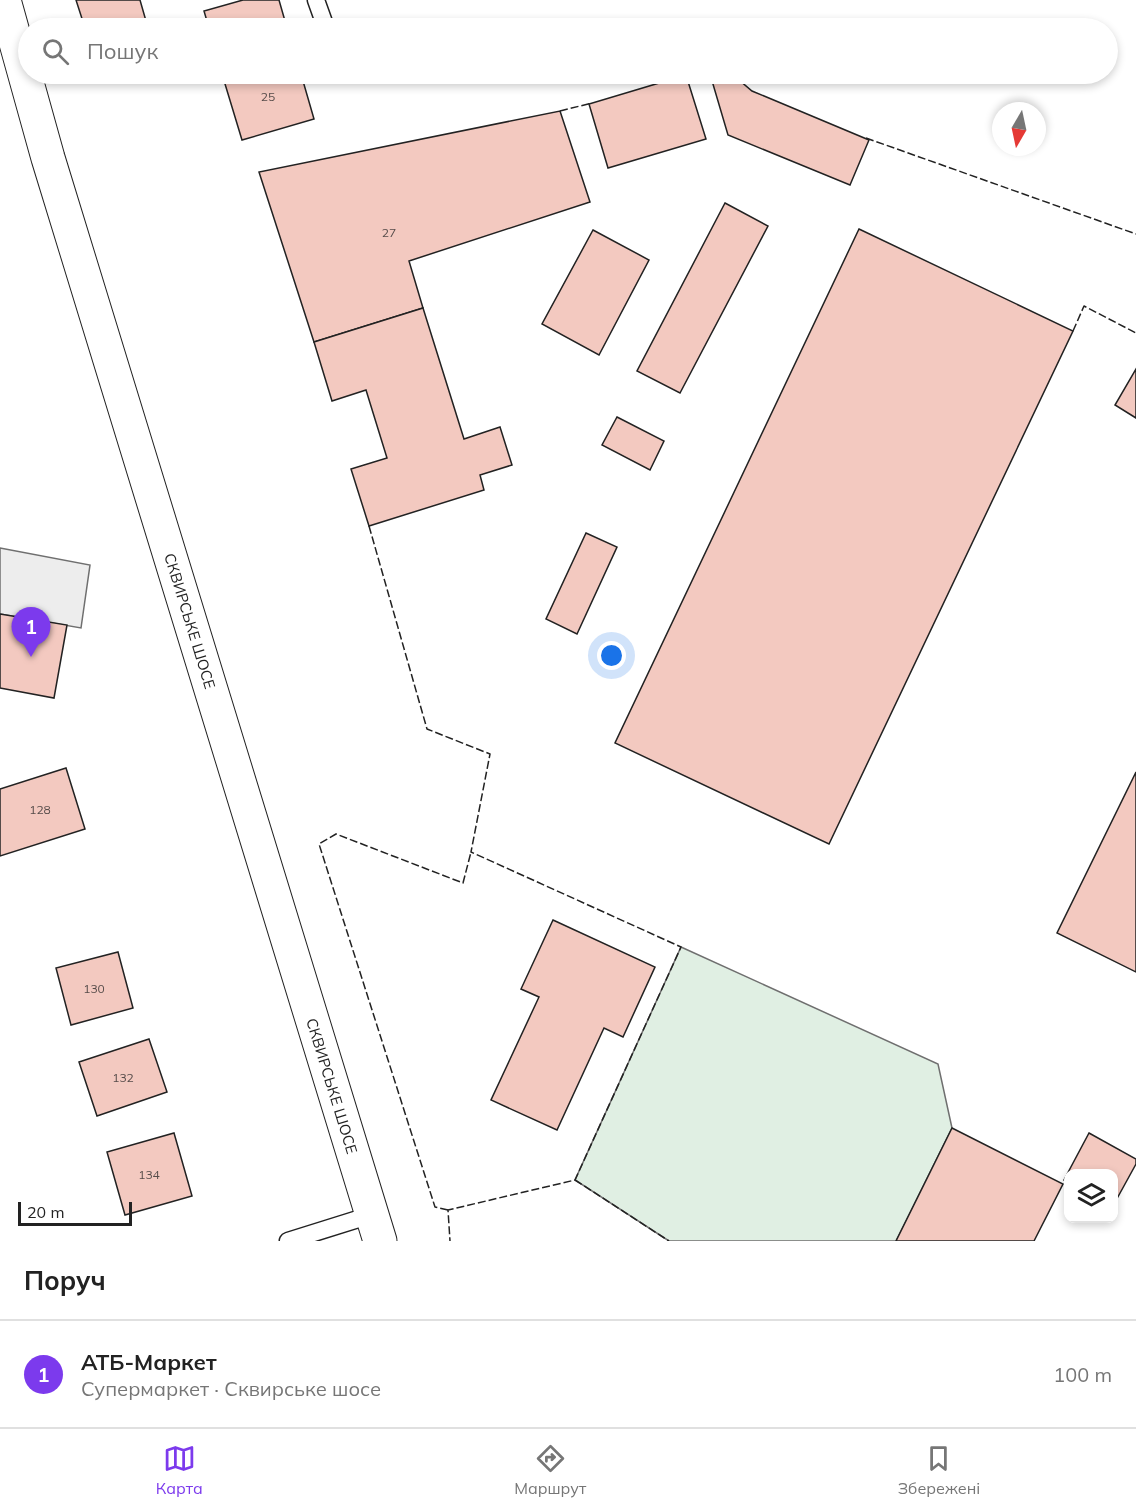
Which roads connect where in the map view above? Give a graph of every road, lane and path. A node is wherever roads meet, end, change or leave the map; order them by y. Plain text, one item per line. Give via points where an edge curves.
1 (4, 0) edge
2 (316, 0) edge
3 (322, 18) edge
4 (18, 49) edge
5 (28, 84) edge
6 (376, 1228) edge
7 (288, 1241) edge

1 - 4 main road, СКВИРСЬКЕ ШОСЕ
2 - 3 lane
5 - 6 main road, СКВИРСЬКЕ ШОСЕ
6 - 7 lane

